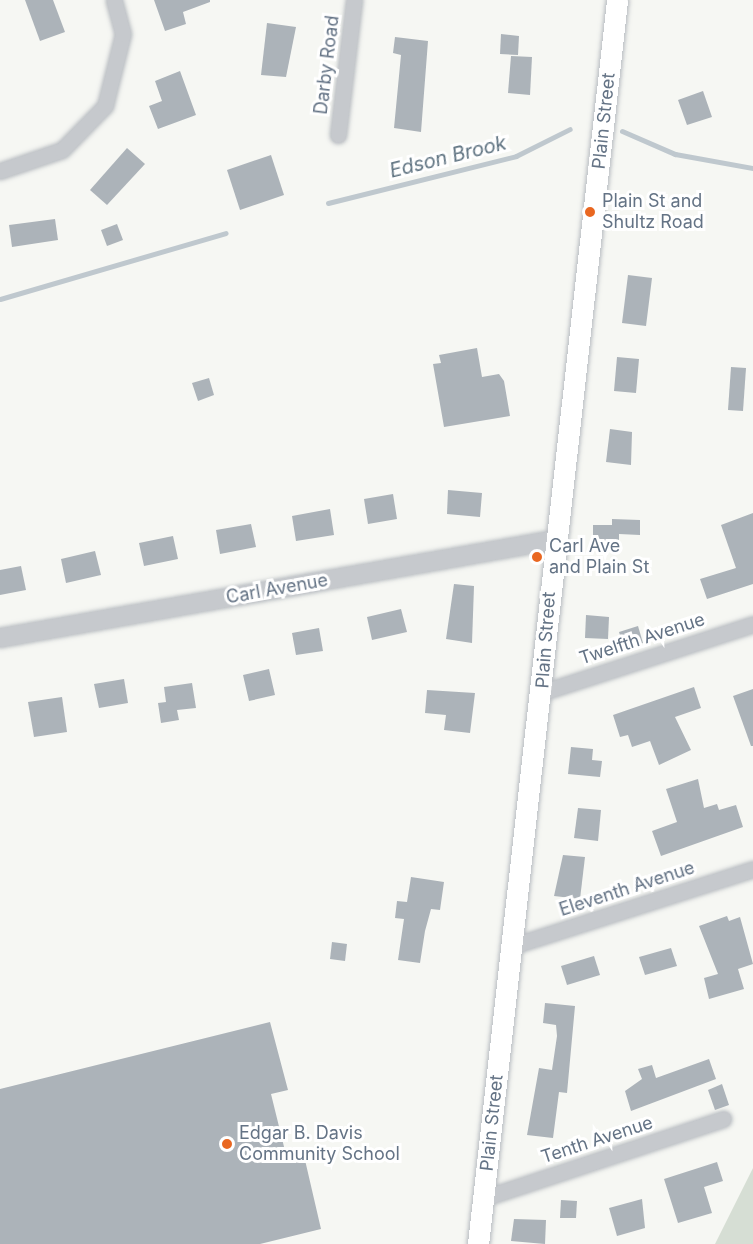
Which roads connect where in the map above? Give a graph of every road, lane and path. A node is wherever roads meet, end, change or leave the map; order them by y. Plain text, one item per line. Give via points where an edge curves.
1 (114, 0) edge
2 (354, 0) edge
3 (617, 0) edge
4 (338, 135) dead end
5 (0, 171) edge
6 (554, 540) junction
7 (753, 624) edge
8 (0, 638) edge
9 (543, 692) junction
10 (753, 869) edge
11 (512, 946) junction
12 (723, 1119) dead end
13 (484, 1198) junction
14 (478, 1244) edge

1 - 5 street via 123,34 105,106 62,150
2 - 4 street, Darby Road
3 - 6 main road, Plain Street
6 - 8 street, Carl Avenue
6 - 9 main road, Plain Street
7 - 9 street, Twelfth Avenue
9 - 11 main road, Plain Street
10 - 11 street, Eleventh Avenue
11 - 13 main road, Plain Street
12 - 13 street, Tenth Avenue
13 - 14 main road, Plain Street

